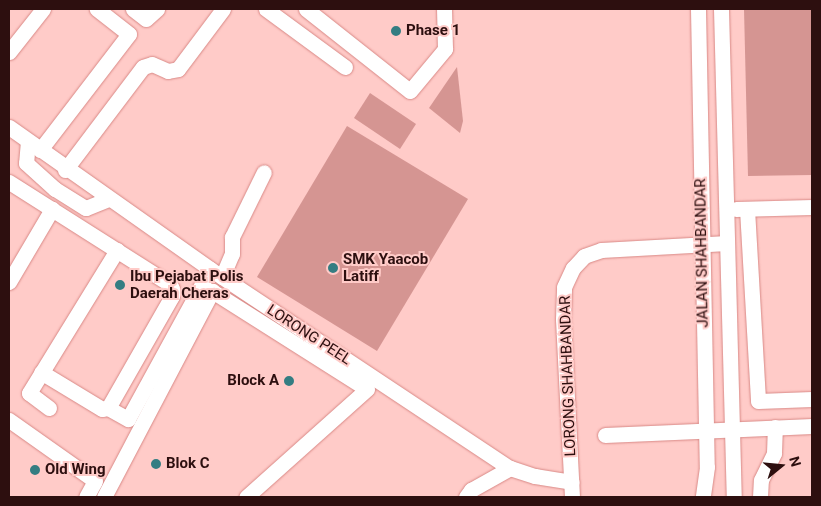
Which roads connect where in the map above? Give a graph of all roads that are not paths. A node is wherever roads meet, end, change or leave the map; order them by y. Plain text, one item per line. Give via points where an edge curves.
1 (43, 9) edge
2 (98, 9) edge
3 (133, 9) edge
4 (156, 9) edge
5 (223, 9) edge
6 (266, 9) edge
7 (306, 9) edge
8 (444, 9) edge
9 (698, 9) edge
10 (721, 9) edge
11 (9, 52) edge
12 (346, 67) dead end
13 (9, 127) edge
14 (34, 146) junction
15 (65, 170) junction
16 (264, 172) dead end
17 (9, 182) edge
18 (108, 199) junction
19 (812, 207) edge
20 (52, 209) junction
21 (747, 209) junction
22 (726, 210) junction
23 (727, 243) junction
24 (702, 244) junction
25 (116, 250) junction
26 (216, 273) junction
27 (9, 282) edge
28 (258, 301) junction
29 (249, 314) junction
30 (41, 372) junction
31 (812, 399) edge
32 (49, 408) dead end
33 (108, 408) junction
34 (9, 420) edge
35 (776, 426) junction
36 (812, 426) edge
37 (732, 428) junction
38 (706, 429) junction
39 (605, 435) dead end
40 (510, 468) junction
41 (572, 482) junction
42 (86, 497) edge
43 (104, 497) edge
44 (246, 497) edge
45 (466, 497) edge
46 (572, 497) edge
47 (703, 497) edge
48 (734, 497) edge
49 (760, 497) edge

1 - 11 street
2 - 14 street via 129,34
3 - 4 street via 146,19
5 - 15 street via 178,69 168,71 152,64 143,67
6 - 12 street
7 - 8 street via 410,91 445,49
9 - 24 street, JALAN SHAHBANDAR
10 - 22 street, JALAN SHAHBANDAR
13 - 14 street, LORONG PEEL
14 - 15 street, LORONG PEEL
14 - 18 street via 26,163 55,189 86,208
15 - 18 street, LORONG PEEL
16 - 26 street via 234,231 232,254
17 - 20 street
18 - 26 street, LORONG PEEL
19 - 21 street
20 - 25 street
20 - 27 street
21 - 22 street
21 - 31 street via 758,401
22 - 23 street, JALAN SHAHBANDAR
23 - 24 street, LORONG SHAHBANDAR
23 - 37 street, JALAN SHAHBANDAR
24 - 38 street, JALAN SHAHBANDAR
24 - 41 street, LORONG SHAHBANDAR via 601,250 584,256 573,268 564,286 563,319
25 - 30 street
25 - 33 street via 170,284 172,293
26 - 28 street, LORONG PEEL
26 - 33 street via 128,419
28 - 29 street
28 - 40 street, LORONG PEEL
29 - 43 street via 212,291
29 - 44 street via 368,389
30 - 32 street via 28,393
30 - 33 street via 102,409
34 - 42 street via 96,481
35 - 36 street
35 - 37 street
35 - 49 street via 774,454 761,480
37 - 38 street
37 - 48 street, JALAN SHAHBANDAR
38 - 39 street
38 - 47 street, JALAN SHAHBANDAR via 707,467
40 - 41 street, LORONG PEEL
40 - 45 street via 471,490
41 - 46 street, LORONG SHAHBANDAR

